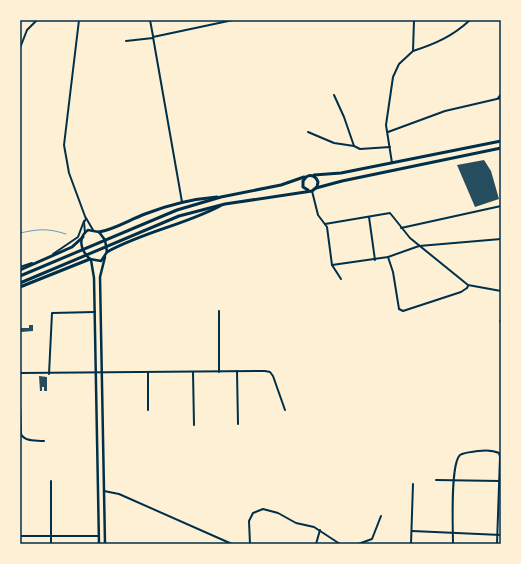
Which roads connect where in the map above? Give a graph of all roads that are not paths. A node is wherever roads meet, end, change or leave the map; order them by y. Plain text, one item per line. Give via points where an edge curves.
1 (36, 20) edge
2 (79, 20) edge
3 (150, 20) edge
4 (233, 20) edge
5 (414, 20) edge
6 (470, 20) edge
7 (153, 37) junction
8 (126, 41) dead end
9 (20, 48) edge
10 (413, 51) junction
11 (501, 94) edge
12 (334, 95) dead end
13 (500, 98) edge
14 (308, 132) dead end
15 (387, 132) junction
16 (501, 141) edge
17 (354, 146) junction
18 (390, 147) junction
19 (501, 148) edge
20 (392, 162) junction
21 (311, 175) junction
22 (306, 177) junction
23 (316, 188) junction
24 (310, 190) junction
25 (220, 197) junction
26 (182, 202) junction
27 (225, 204) junction
28 (501, 206) edge
29 (82, 210) junction
30 (369, 217) junction
31 (86, 219) junction
32 (325, 224) junction
33 (401, 228) junction
34 (93, 230) junction
35 (99, 232) junction
36 (85, 233) junction
37 (83, 237) junction
38 (501, 239) edge
39 (419, 246) junction
40 (107, 252) junction
41 (388, 257) junction
42 (105, 258) junction
43 (90, 260) junction
44 (375, 260) junction
45 (40, 261) junction
46 (332, 265) junction
47 (20, 268) edge
48 (20, 276) edge
49 (341, 279) dead end
50 (20, 283) edge
51 (468, 285) junction
52 (20, 287) edge
53 (501, 292) edge
54 (219, 311) dead end
55 (95, 312) junction
56 (237, 371) junction
57 (193, 372) junction
58 (219, 372) junction
59 (20, 373) edge
60 (96, 373) junction
61 (102, 373) junction
62 (148, 373) junction
63 (49, 374) junction
64 (20, 405) edge
65 (148, 410) dead end
66 (285, 410) dead end
67 (238, 424) dead end
68 (194, 425) dead end
69 (44, 440) dead end
70 (436, 480) dead end
71 (454, 480) junction
72 (51, 481) dead end
73 (500, 481) edge
74 (413, 484) dead end
75 (104, 491) junction
76 (381, 516) dead end
77 (320, 530) junction
78 (412, 531) junction
79 (453, 532) junction
80 (497, 534) junction
81 (501, 535) edge
82 (20, 536) edge
83 (51, 536) junction
84 (99, 536) junction
85 (51, 544) edge
86 (99, 544) edge
87 (105, 544) edge
88 (232, 544) edge
89 (250, 544) edge
90 (316, 544) edge
91 (340, 544) edge
92 (358, 544) edge
93 (411, 544) edge
94 (453, 544) edge
95 (497, 544) edge

1 - 9 street
2 - 29 street via 64,145 69,173
3 - 7 street
4 - 7 street
5 - 10 street
6 - 10 street via 453,34
7 - 8 street
7 - 26 street
10 - 15 street via 399,64 393,77
11 - 13 street
12 - 17 street
13 - 15 street via 445,111
14 - 17 street via 334,143
15 - 18 street
16 - 20 highway
17 - 18 street via 360,149
18 - 20 street
19 - 23 highway via 342,180
20 - 21 highway via 332,175
21 - 22 highway
21 - 23 highway via 317,179
22 - 24 highway via 303,184
22 - 25 highway via 281,185
23 - 24 highway
24 - 27 highway
24 - 32 street via 318,215
25 - 26 highway
25 - 48 highway via 177,210
26 - 35 highway via 145,214 109,231
27 - 40 highway via 206,214 148,232
27 - 50 highway via 179,216
28 - 33 street
29 - 31 street
29 - 34 street
30 - 32 street
30 - 33 street via 390,213
30 - 44 street
31 - 36 street
31 - 45 street via 82,223 81,232 72,242
32 - 46 street
33 - 39 street
34 - 35 main road
34 - 36 main road
35 - 40 main road via 105,240
36 - 37 main road
37 - 43 main road via 82,248
37 - 45 highway via 72,247
38 - 39 street
39 - 41 street
39 - 51 street
40 - 42 main road
41 - 44 street
41 - 51 street via 399,308 403,311 461,292
42 - 43 main road
42 - 61 main road via 100,277
43 - 52 highway
43 - 55 main road via 94,272
44 - 46 street
45 - 47 highway
46 - 49 street
51 - 53 street
54 - 58 street
55 - 60 main road
55 - 63 street via 52,313
56 - 58 street
56 - 66 street via 270,372
56 - 67 street
57 - 58 street
57 - 62 street
57 - 68 street
59 - 63 street
60 - 61 street
60 - 63 street
60 - 84 main road
61 - 62 street
61 - 75 main road
62 - 65 street
64 - 69 street via 22,437 26,440
70 - 71 street
71 - 73 street
71 - 73 street via 457,461 461,455 495,451 500,457
71 - 79 street
72 - 83 street
73 - 80 street
74 - 78 street
75 - 87 main road
75 - 88 street via 120,494
76 - 92 street via 372,539
77 - 89 street via 263,509 253,513 250,518
77 - 90 street
77 - 91 street
78 - 79 street
78 - 93 street
79 - 80 street
79 - 94 street
80 - 81 street
80 - 95 street
82 - 83 street
83 - 84 street
83 - 85 street
84 - 86 main road

